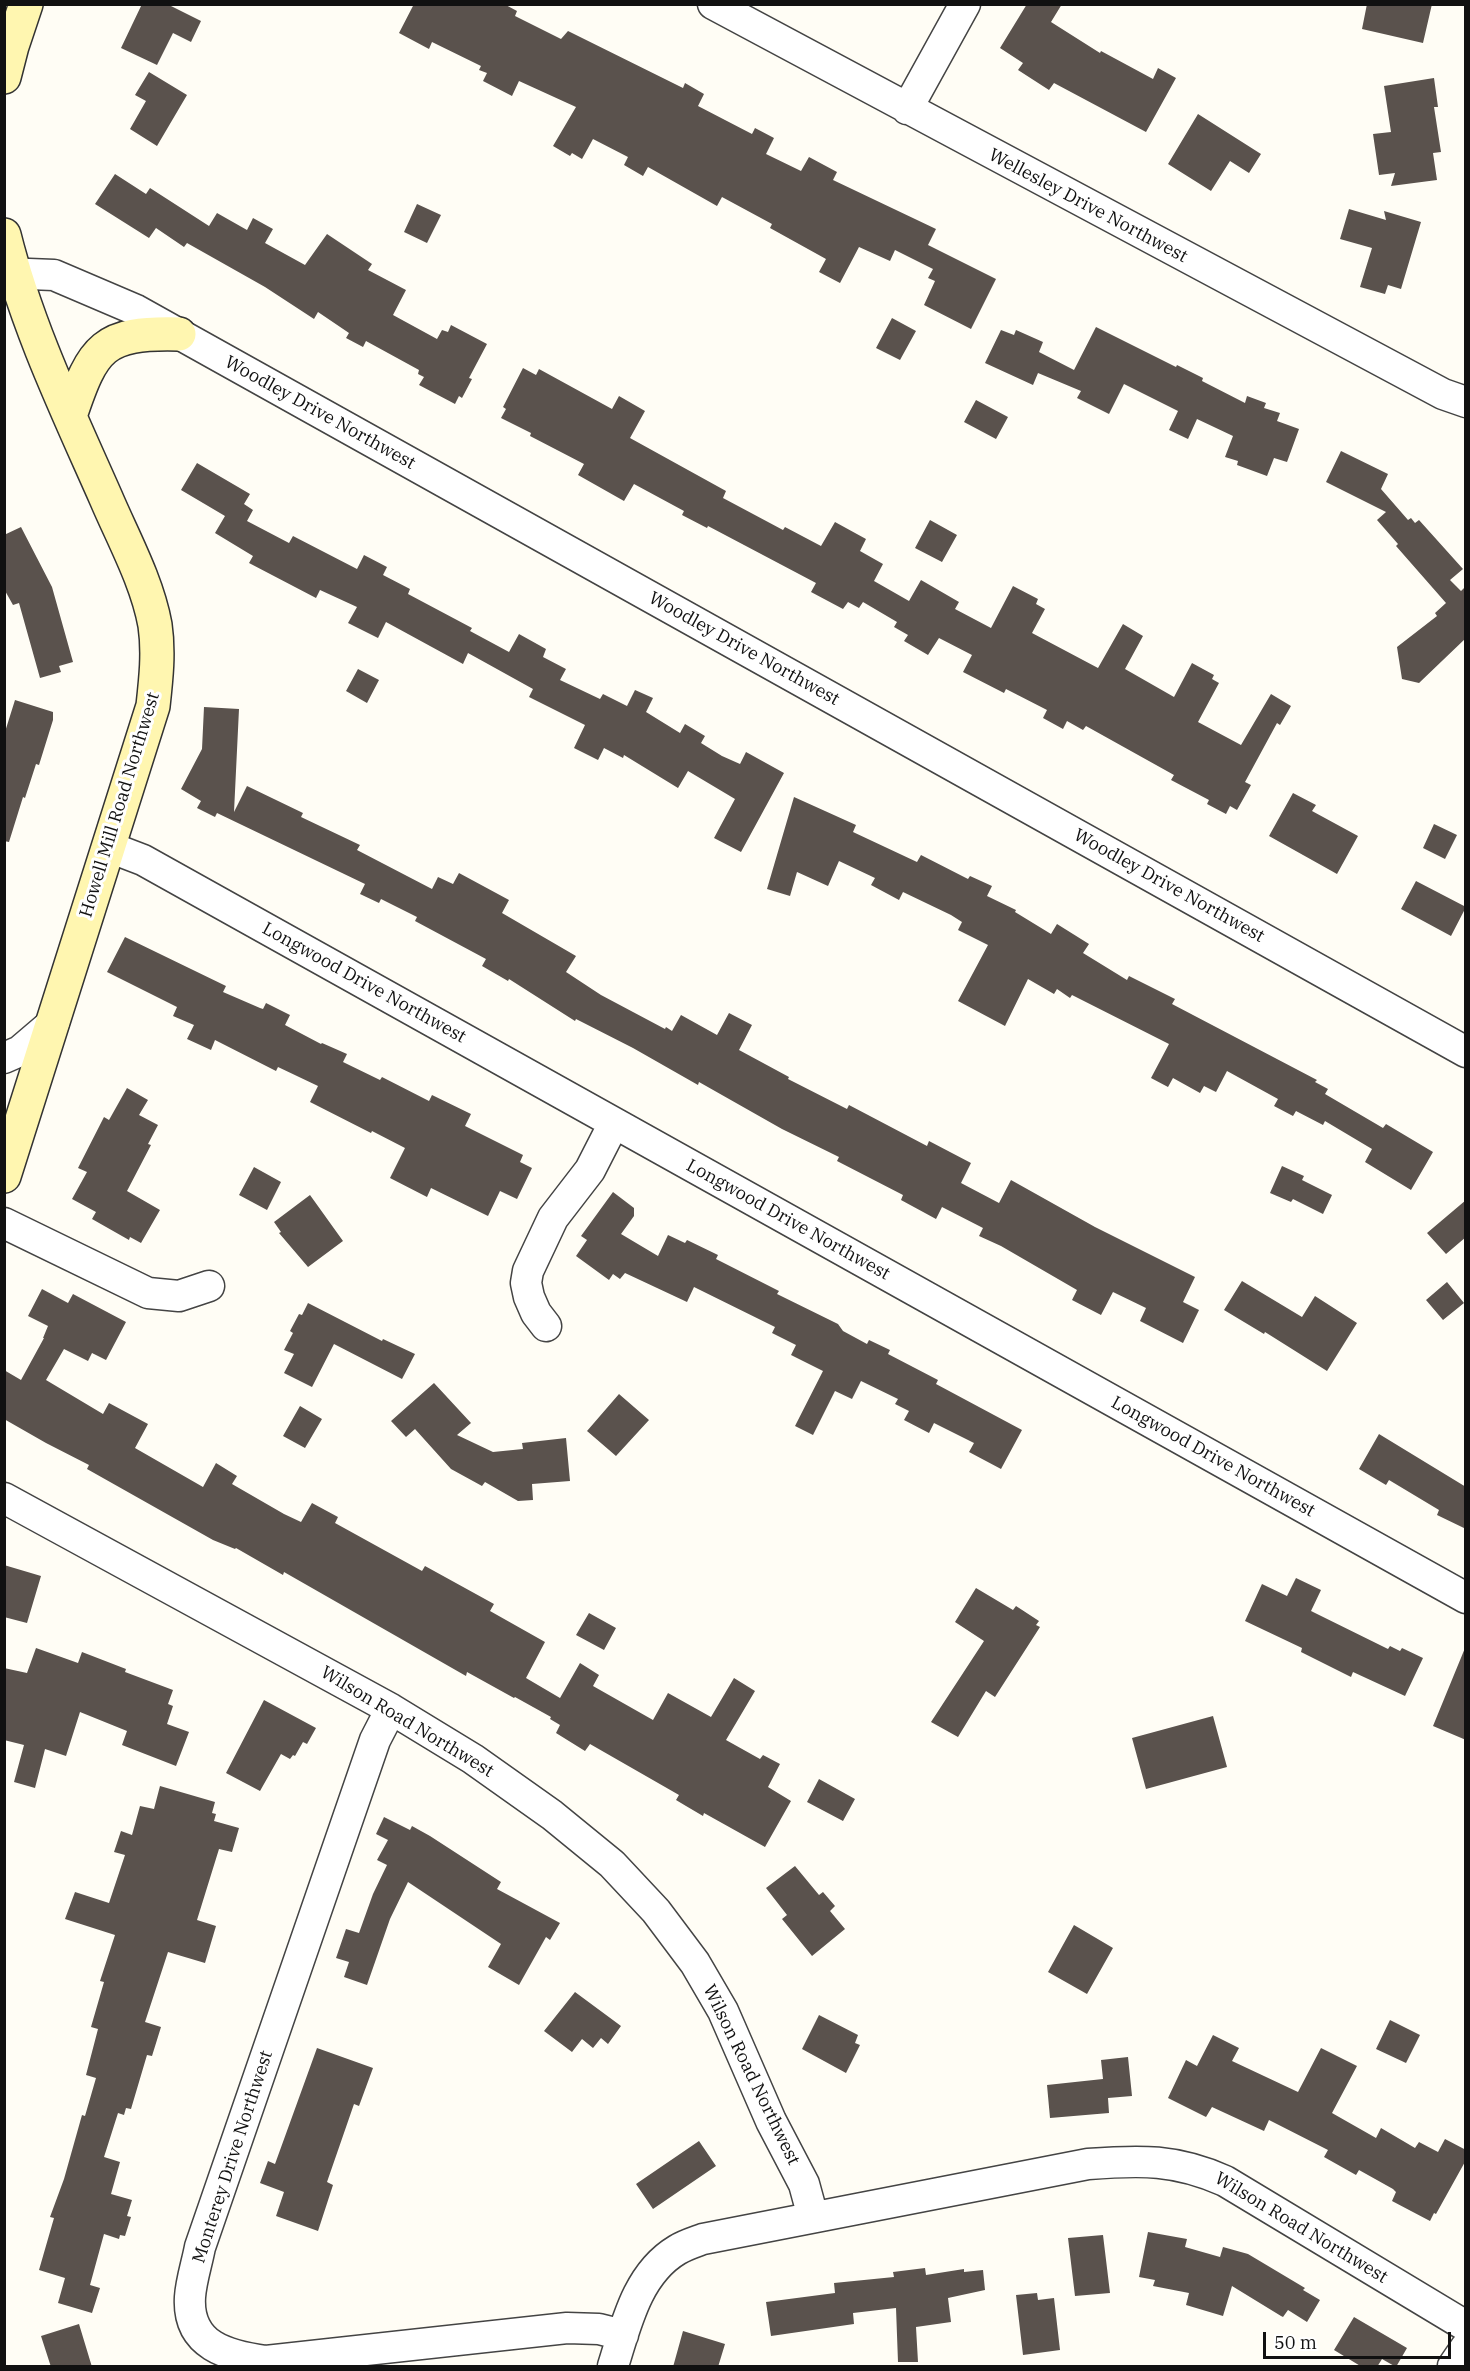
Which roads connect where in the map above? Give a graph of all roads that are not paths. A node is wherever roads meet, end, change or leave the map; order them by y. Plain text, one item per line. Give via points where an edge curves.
1 (26, 4) edge
2 (713, 4) edge
3 (965, 4) edge
4 (4, 77) edge
5 (907, 110) junction
6 (4, 236) edge
7 (9, 273) edge
8 (179, 334) junction
9 (1466, 402) edge
10 (70, 416) junction
11 (110, 847) junction
12 (54, 1022) junction
13 (1466, 1052) edge
14 (4, 1058) edge
15 (614, 1123) junction
16 (4, 1176) edge
17 (4, 1223) edge
18 (209, 1286) dead end
19 (546, 1326) dead end
20 (4, 1498) edge
21 (1466, 1598) edge
22 (391, 1709) junction
23 (813, 2217) junction
24 (1466, 2326) edge
25 (623, 2335) junction
26 (1466, 2347) edge
27 (613, 2367) edge
28 (1453, 2367) edge

1 - 4 main road
2 - 5 street, Wellesley Drive Northwest
3 - 5 street
5 - 9 street, Wellesley Drive Northwest via 1443,394
6 - 7 main road, Howell Mill Road Northwest
7 - 8 street, Woodley Drive Northwest via 54,275 136,310
7 - 10 main road, Howell Mill Road Northwest
8 - 10 main road via 138,335 96,354
8 - 13 street, Woodley Drive Northwest
10 - 11 main road, Howell Mill Road Northwest via 139,574 154,624 158,669 153,706
11 - 12 main road, Howell Mill Road Northwest
11 - 15 street, Longwood Drive Northwest via 143,860
12 - 14 street via 20,1051
12 - 16 main road, Howell Mill Road Northwest
15 - 19 street via 590,1170 553,1218 528,1271 529,1297
15 - 21 street, Longwood Drive Northwest
17 - 18 street via 148,1293 178,1296
20 - 22 street, Wilson Road Northwest
22 - 23 street, Wilson Road Northwest via 473,1759 552,1815 612,1864 656,1911 695,1963 723,2011 771,2121 804,2184
22 - 25 street, Monterey Drive Northwest via 375,1740 200,2247 190,2299 194,2324 220,2352 266,2361 567,2328 594,2328
23 - 24 street, Wilson Road Northwest via 1088,2164 1179,2164 1225,2181
23 - 25 street via 703,2239 677,2250 646,2282
25 - 27 street
26 - 28 street

